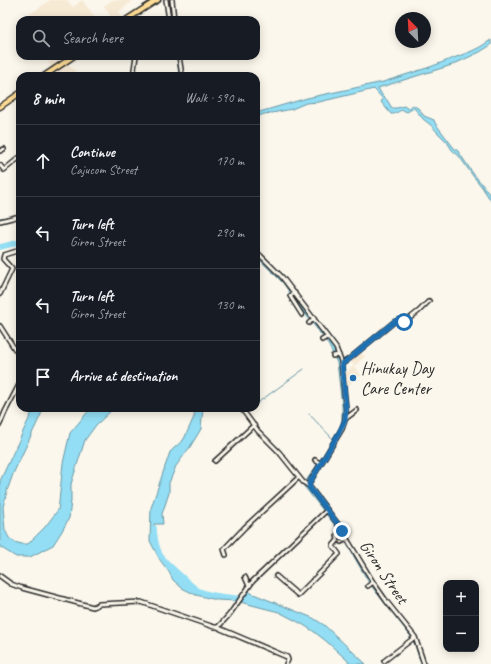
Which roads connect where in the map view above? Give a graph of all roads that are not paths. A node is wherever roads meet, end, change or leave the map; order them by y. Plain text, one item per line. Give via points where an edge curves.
1 (158, 0) edge
2 (166, 0) edge
3 (172, 0) edge
4 (132, 16) edge
5 (168, 16) edge
6 (174, 16) edge
7 (68, 60) edge
8 (135, 60) edge
9 (180, 60) edge
10 (50, 72) edge
11 (134, 72) edge
12 (181, 72) edge
13 (16, 96) edge
14 (0, 107) edge
15 (16, 161) edge
16 (0, 165) edge
17 (16, 217) edge
18 (0, 221) edge
19 (16, 251) edge
20 (260, 259) edge
21 (0, 294) edge
22 (293, 294) junction
23 (429, 302) dead end
24 (302, 315) dead end
25 (0, 326) edge
26 (16, 351) edge
27 (339, 355) junction
28 (333, 356) dead end
29 (342, 364) junction
30 (16, 391) edge
31 (356, 410) dead end
32 (244, 412) edge
33 (345, 420) junction
34 (0, 424) edge
35 (254, 425) junction
36 (215, 461) dead end
37 (299, 477) junction
38 (306, 484) junction
39 (326, 511) junction
40 (341, 532) junction
41 (346, 539) junction
42 (341, 542) dead end
43 (226, 555) dead end
44 (0, 576) edge
45 (276, 576) dead end
46 (245, 577) dead end
47 (372, 583) junction
48 (368, 586) dead end
49 (248, 588) junction
50 (377, 590) junction
51 (373, 592) dead end
52 (218, 627) junction
53 (414, 638) junction
54 (384, 661) dead end
55 (286, 664) edge
56 (424, 664) edge

1 - 4 main road
2 - 5 street
3 - 6 street
7 - 10 main road
8 - 11 street
9 - 12 street
13 - 14 main road
15 - 16 street via 4,170
17 - 18 street
19 - 21 street via 4,255 3,259 12,269
20 - 22 street via 282,277
22 - 24 street via 290,296
22 - 27 street
23 - 29 street via 405,322 394,322
25 - 26 street
27 - 28 street
27 - 29 street
29 - 33 street via 340,372 346,409
30 - 34 street
31 - 33 street
32 - 35 street, Giron Street
33 - 38 street via 342,429 318,462 309,484
35 - 36 street
35 - 37 street, Giron Street
37 - 38 street, Giron Street
37 - 43 street via 224,549
38 - 39 street, Giron Street
39 - 40 street, Giron Street via 338,524
39 - 49 street
40 - 41 street, Giron Street
40 - 45 street via 333,546 339,554 298,595
41 - 42 street
41 - 47 street, Giron Street
44 - 52 street via 22,588 93,607 99,604 141,602
46 - 49 street
47 - 48 street
47 - 50 street, Giron Street
49 - 52 street
50 - 51 street
50 - 53 street, Giron Street
52 - 55 street via 287,657
53 - 54 street
53 - 56 street, Giron Street

